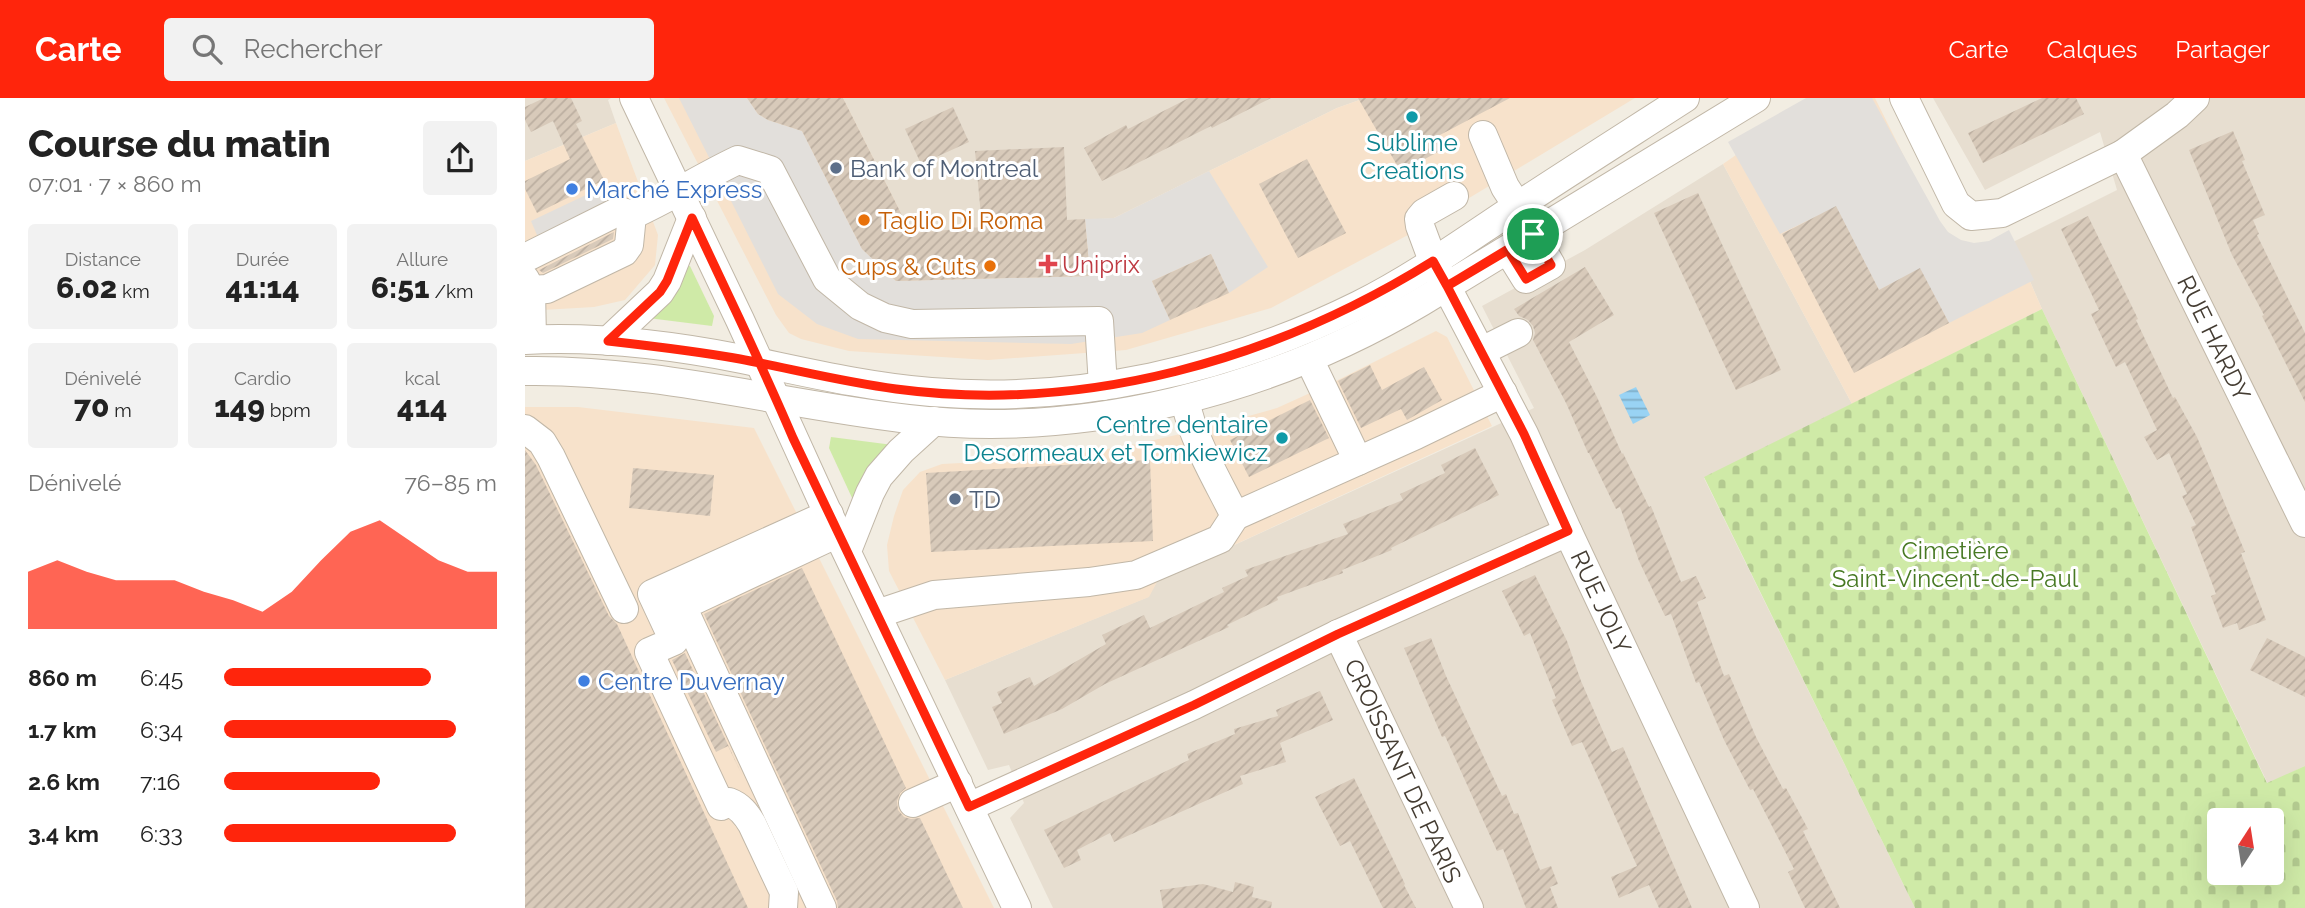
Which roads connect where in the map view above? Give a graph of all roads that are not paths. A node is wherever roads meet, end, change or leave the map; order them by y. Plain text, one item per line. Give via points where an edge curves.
1 (634, 98) edge
2 (1685, 98) edge
3 (1904, 98) edge
4 (2195, 98) edge
5 (1738, 103) edge
6 (1483, 135) dead end
7 (2123, 154) junction
8 (679, 191) junction
9 (1454, 196) dead end
10 (1518, 206) junction
11 (632, 215) junction
12 (692, 218) junction
13 (570, 235) junction
14 (525, 258) edge
15 (1433, 261) junction
16 (588, 270) junction
17 (528, 284) edge
18 (1447, 286) junction
19 (1518, 333) dead end
20 (528, 339) edge
21 (608, 341) junction
22 (1482, 351) junction
23 (1309, 359) junction
24 (761, 364) junction
25 (525, 371) edge
26 (1103, 386) junction
27 (1503, 393) junction
28 (776, 397) junction
29 (1185, 400) junction
30 (935, 421) junction
31 (525, 429) edge
32 (1358, 461) junction
33 (1235, 516) junction
34 (2305, 523) edge
35 (1568, 531) junction
36 (838, 533) junction
37 (624, 609) dead end
38 (877, 614) junction
39 (1338, 634) junction
40 (963, 795) junction
41 (913, 803) dead end
42 (783, 908) edge
43 (822, 908) edge
44 (1017, 908) edge
45 (1469, 908) edge
46 (1745, 908) edge

1 - 8 street
2 - 10 street
3 - 7 street via 1956,204 1971,216 2002,213
4 - 7 street
5 - 18 street
6 - 10 street
7 - 34 street, RUE HARDY
8 - 11 street
8 - 12 street
8 - 26 street via 738,160 770,170 827,279 860,306 885,318 929,325 1099,321
9 - 15 street, RUE JOLY via 1419,219
10 - 15 street
11 - 13 street via 619,211
11 - 16 street via 628,249
12 - 21 street via 660,292
12 - 24 street
13 - 14 street
13 - 16 street
15 - 18 street, RUE JOLY
15 - 26 street via 1361,304 1265,345 1175,372
16 - 17 street via 547,289
17 - 20 street
18 - 22 street, RUE JOLY
18 - 23 street
19 - 22 street
20 - 21 street
21 - 24 street
22 - 27 street, RUE JOLY
23 - 29 street
23 - 32 street
24 - 26 street via 934,393 1002,394
24 - 28 street
25 - 28 street via 633,375
27 - 32 street
27 - 35 street, RUE JOLY
28 - 30 street
28 - 36 street
29 - 30 street via 1057,420
29 - 33 street via 1197,437
30 - 36 street via 879,476
31 - 37 street via 542,442 551,457
32 - 33 street
33 - 38 street via 1220,539 1136,575 934,595
35 - 39 street
35 - 46 street, RUE JOLY
36 - 38 street
36 - 42 street via 652,594 674,641 649,652 721,806 735,804 752,824 784,892
36 - 43 street via 682,606
38 - 40 street
39 - 40 street via 1194,705
39 - 45 street, CROISSANT DE PARIS
40 - 41 street
40 - 44 street

